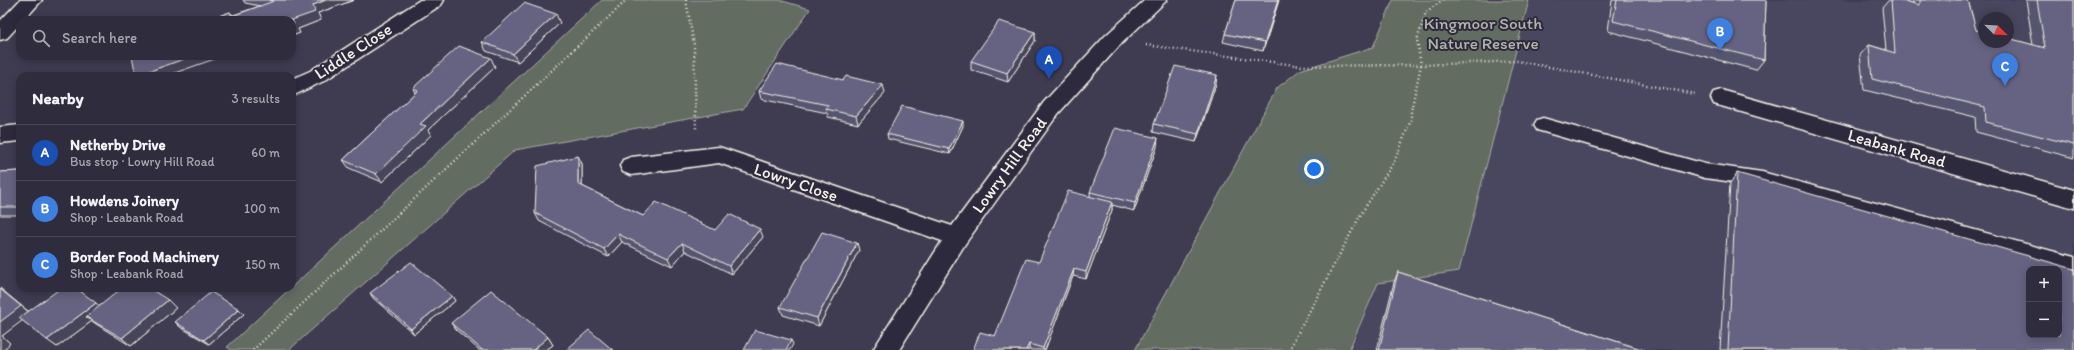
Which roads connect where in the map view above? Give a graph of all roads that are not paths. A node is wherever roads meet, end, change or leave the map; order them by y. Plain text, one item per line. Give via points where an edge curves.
1 (32, 0) edge
2 (434, 0) edge
3 (1157, 0) edge
4 (16, 16) edge
5 (16, 16) edge
6 (0, 33) edge
7 (296, 86) edge
8 (1721, 98) road end
9 (1543, 125) dead end
10 (16, 133) edge
11 (0, 135) edge
12 (631, 166) dead end
13 (2074, 199) edge
14 (957, 237) junction
15 (2074, 265) edge
16 (885, 350) edge

1 - 5 street
2 - 7 street, Liddle Close via 317,76
3 - 14 street, Lowry Hill Road via 1112,41 1051,108
4 - 6 street
8 - 13 street, Leabank Road
9 - 15 lane via 1705,171 1762,178
10 - 11 street
12 - 14 street, Lowry Close via 719,155
14 - 16 street, Lowry Hill Road

